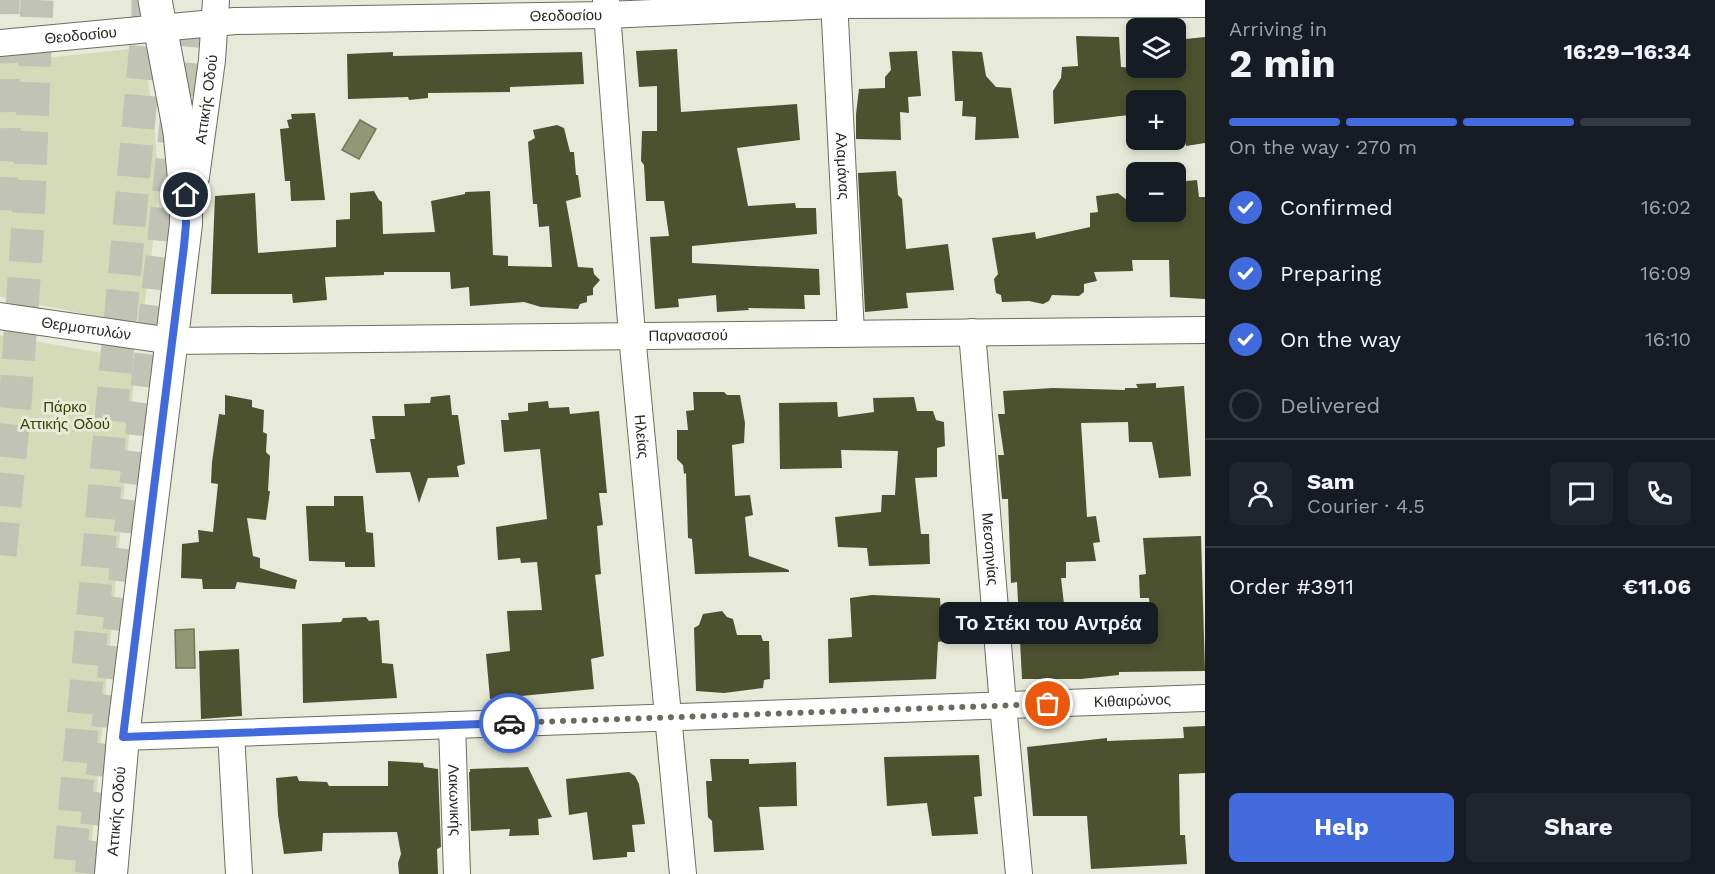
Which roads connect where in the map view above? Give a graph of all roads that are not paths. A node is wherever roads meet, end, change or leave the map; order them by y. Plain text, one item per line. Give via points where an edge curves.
1 (936, 2) edge
2 (834, 3) edge
3 (1205, 4) edge
4 (607, 7) edge
5 (215, 11) edge
6 (157, 13) edge
7 (0, 43) edge
8 (186, 195) junction
9 (0, 316) edge
10 (1205, 330) edge
11 (972, 332) junction
12 (851, 333) junction
13 (632, 335) junction
14 (172, 341) junction
15 (1205, 698) edge
16 (1003, 705) junction
17 (669, 717) junction
18 (452, 725) junction
19 (231, 733) junction
20 (123, 737) junction
21 (111, 874) edge
22 (239, 874) edge
23 (457, 874) edge
24 (683, 874) edge
25 (1019, 874) edge

1 - 2 street, Θεοδοσίου
1 - 3 street, Θεοδοσίου
2 - 4 street, Θεοδοσίου
2 - 12 street, Αλαμάνας
4 - 5 street, Θεοδοσίου
4 - 13 street, Ηλείας
5 - 6 street, Θεοδοσίου
5 - 8 street, Αττικής Οδού via 196,177
6 - 7 street, Θεοδοσίου
6 - 8 highway via 180,132
8 - 14 main road, Αττικής Οδού
9 - 14 street, Θερμοπυλών
10 - 11 street, Παρνασσού
11 - 12 street, Παρνασσού
11 - 16 street, Μεσσηνίας
12 - 13 street, Παρνασσού
13 - 14 street, Παρνασσού
13 - 17 street, Ηλείας
14 - 20 main road, Αττικής Οδού
15 - 16 street, Κιθαιρώνος
16 - 17 street, Κιθαιρώνος
16 - 25 street, Μεσσηνίας
17 - 18 street, Κιθαιρώνος
17 - 24 street, Ηλείας
18 - 19 street, Κιθαιρώνος
18 - 23 street, Λακωνικής
19 - 20 street, Κιθαιρώνος
19 - 22 street
20 - 21 main road, Αττικής Οδού

